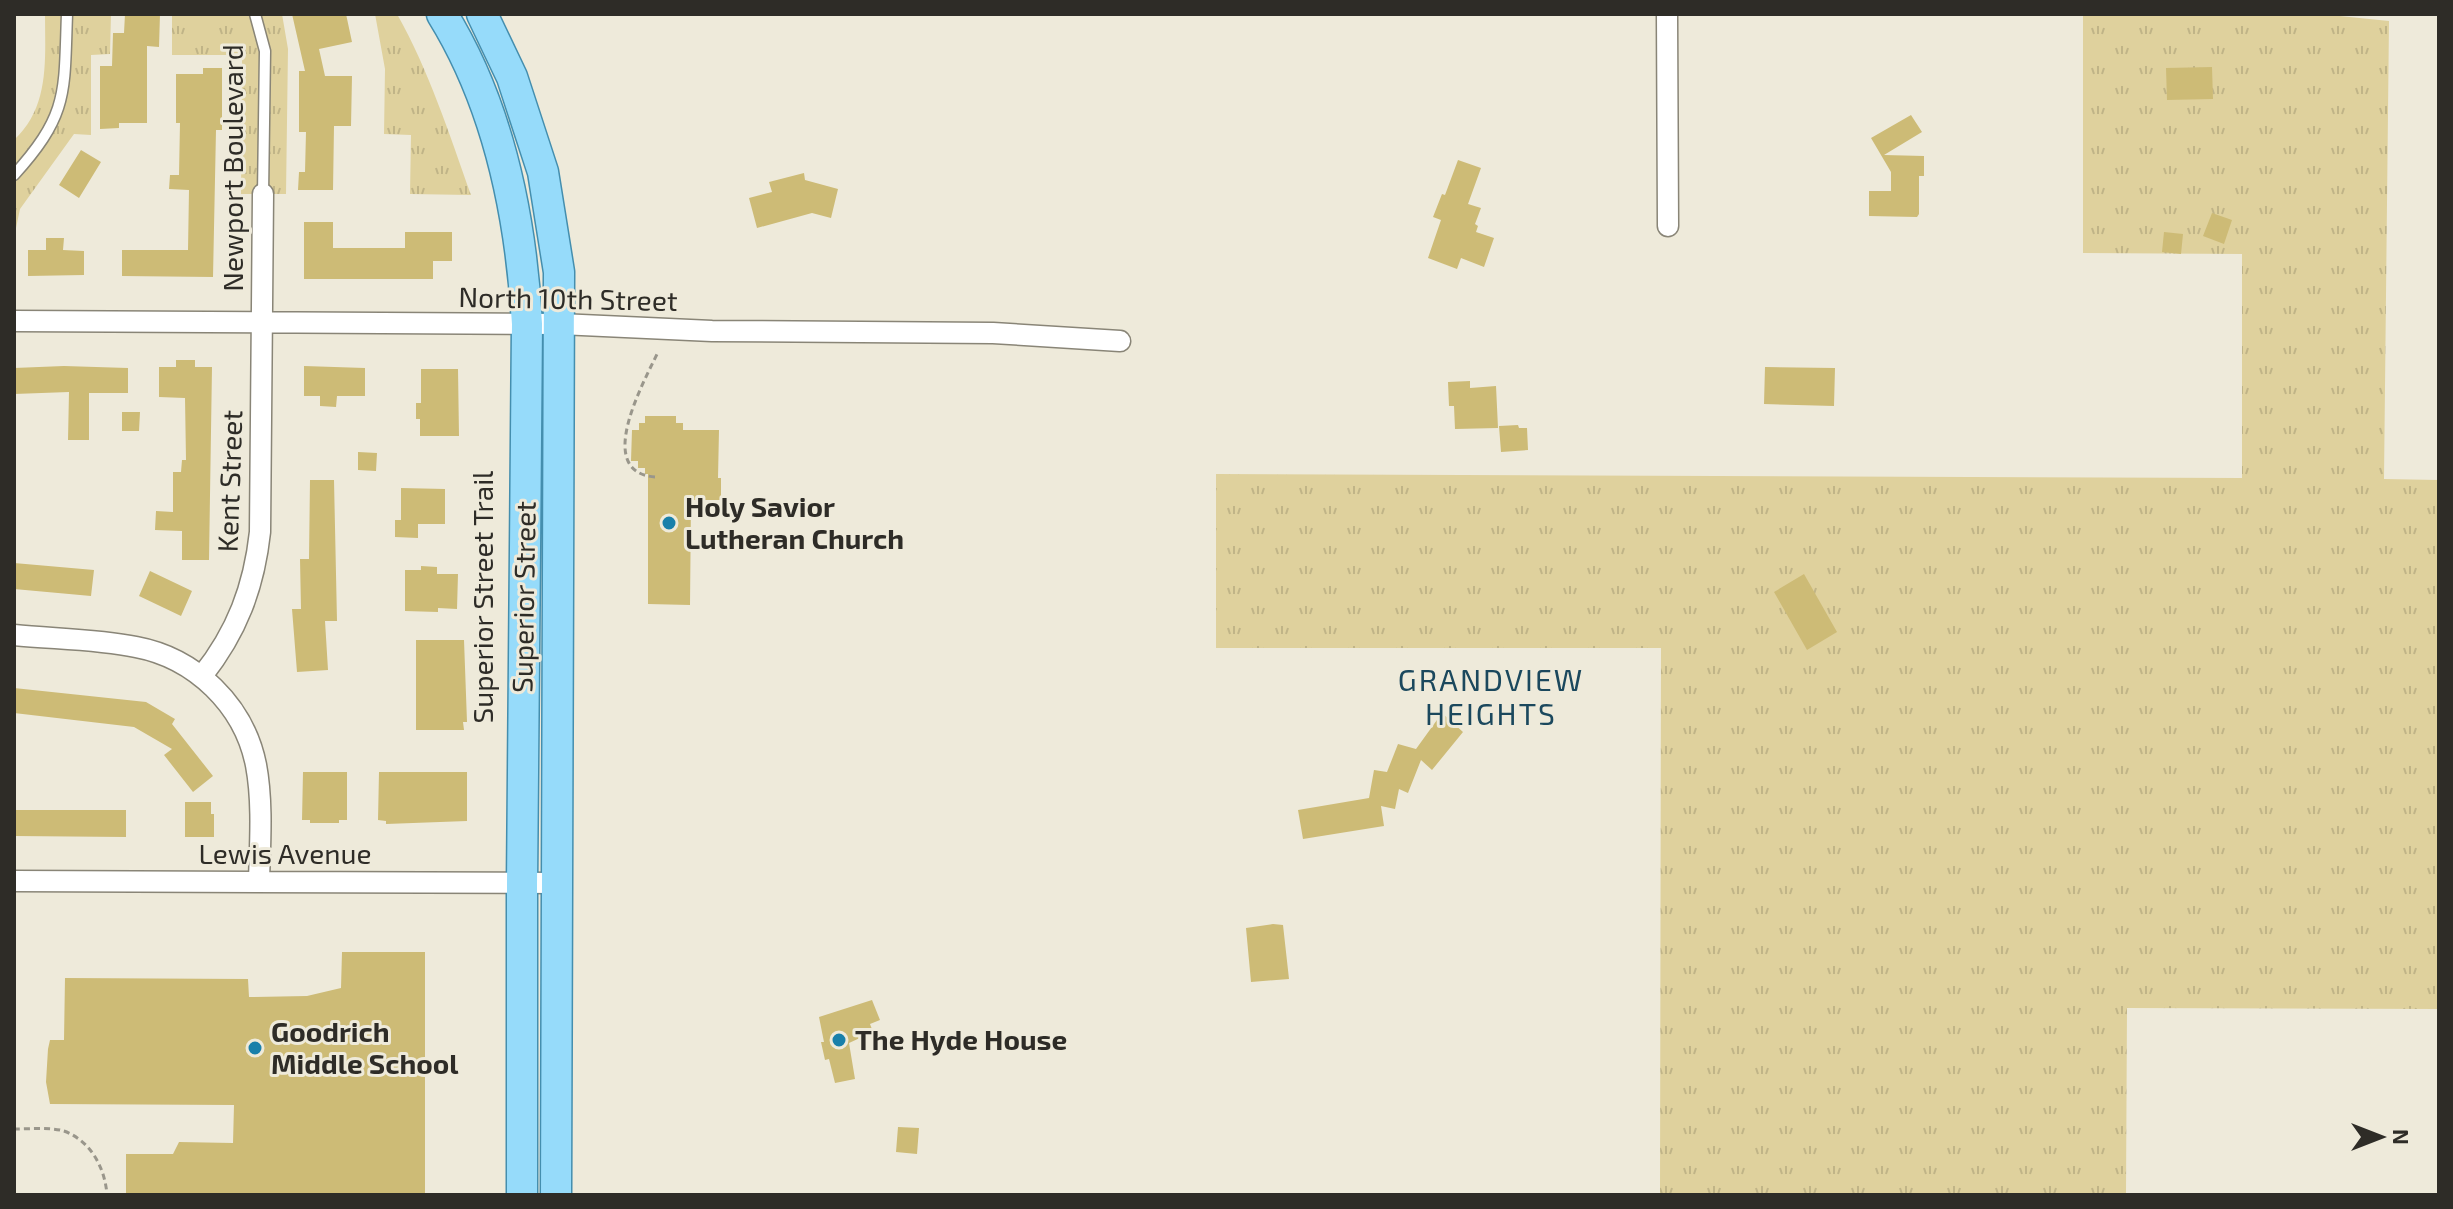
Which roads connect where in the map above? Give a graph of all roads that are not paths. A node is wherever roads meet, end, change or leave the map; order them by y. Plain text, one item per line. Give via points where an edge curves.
1 (67, 14) edge
2 (255, 14) edge
3 (442, 14) edge
4 (482, 14) edge
5 (1667, 14) edge
6 (14, 175) edge
7 (263, 194) joint
8 (1668, 226) dead end
9 (14, 321) edge
10 (261, 322) junction
11 (527, 324) junction
12 (560, 324) junction
13 (1120, 341) dead end
14 (14, 635) edge
15 (202, 676) junction
16 (14, 881) edge
17 (259, 881) junction
18 (557, 883) junction
19 (522, 884) junction
20 (522, 1195) edge
21 (556, 1195) edge

1 - 6 lane via 60,107 51,129
2 - 7 lane, Newport Boulevard via 265,51
3 - 11 main road, Superior Street via 476,80 510,185
4 - 12 main road, Superior Street via 512,77 543,172 559,272
5 - 8 street
7 - 10 street, Newport Boulevard
9 - 10 street, North 10th Street
10 - 11 street, North 10th Street
10 - 15 street, Kent Street via 256,566 233,631
11 - 12 street, North 10th Street
11 - 19 main road, Superior Street
12 - 13 street, North 10th Street via 993,333
12 - 18 main road, Superior Street
14 - 15 street via 135,647 178,661
15 - 17 street via 234,712 256,765
16 - 17 street, Lewis Avenue
17 - 19 street, Lewis Avenue
18 - 19 street, Lewis Avenue
18 - 21 main road, Superior Street
19 - 20 main road, Superior Street

